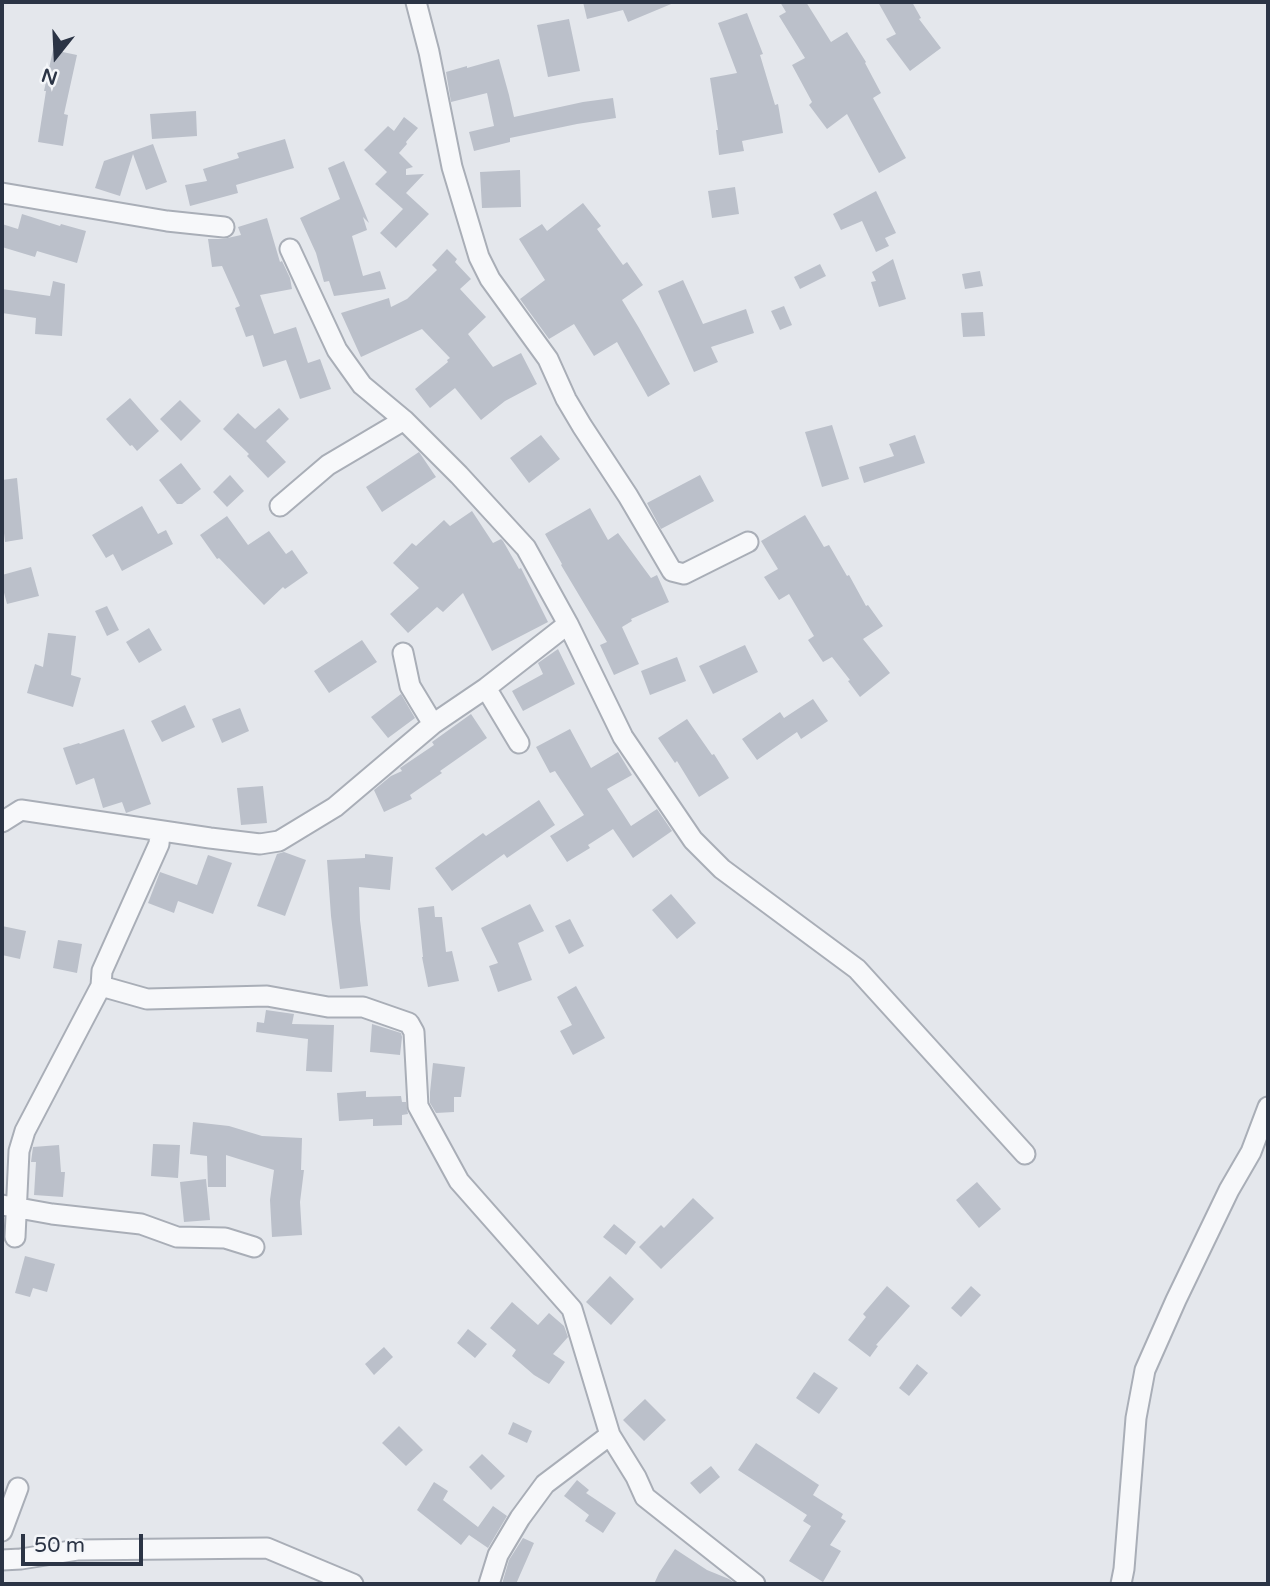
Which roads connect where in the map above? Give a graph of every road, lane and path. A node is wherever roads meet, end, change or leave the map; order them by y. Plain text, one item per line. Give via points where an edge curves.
1 (416, 2) edge
2 (2, 193) edge
3 (223, 227) dead end
4 (290, 249) dead end
5 (404, 420) junction
6 (280, 506) dead end
7 (748, 542) dead end
8 (568, 624) junction
9 (403, 653) dead end
10 (486, 688) junction
11 (433, 724) junction
12 (519, 743) dead end
13 (2, 822) edge
14 (160, 831) junction
15 (101, 986) junction
16 (1268, 1107) edge
17 (1025, 1154) dead end
18 (9, 1206) edge
19 (15, 1237) dead end
20 (254, 1247) dead end
21 (610, 1435) junction
22 (18, 1488) dead end
23 (2, 1531) edge
24 (2, 1560) edge
25 (353, 1584) edge
26 (489, 1584) edge
27 (755, 1584) edge
28 (1121, 1584) edge

1 - 7 street via 452,167 490,279 548,359 566,399 672,571 684,574
2 - 3 street
4 - 5 street via 337,350 362,385
5 - 6 street via 328,465
5 - 8 street via 526,548
8 - 10 street
8 - 17 street via 623,737 693,840 722,869 858,969
9 - 11 street via 410,686
10 - 11 street
10 - 12 street
11 - 14 street via 335,807 279,841 260,844
13 - 14 street via 20,810
14 - 15 street via 159,844 102,971
15 - 18 street via 25,1131
15 - 21 street via 147,999 267,996 328,1007 363,1007 410,1023 418,1106 459,1181 572,1309
16 - 28 street via 1251,1152 1145,1370 1136,1418
18 - 19 street
18 - 20 street via 141,1224 177,1237 225,1238
21 - 26 street via 545,1485 498,1555
21 - 27 street via 645,1497
22 - 23 street
24 - 25 street via 77,1550 267,1548

